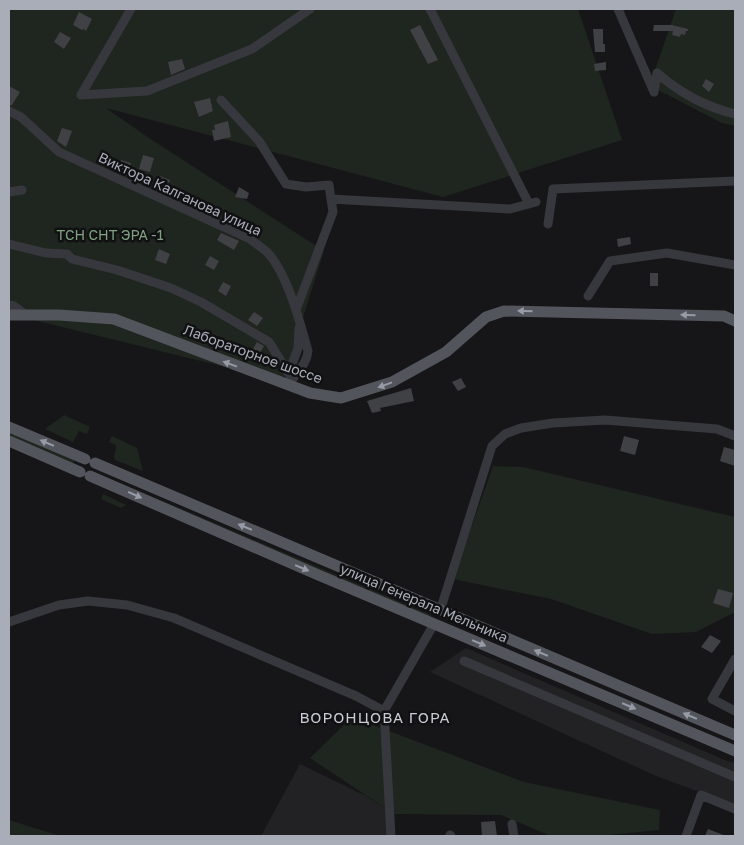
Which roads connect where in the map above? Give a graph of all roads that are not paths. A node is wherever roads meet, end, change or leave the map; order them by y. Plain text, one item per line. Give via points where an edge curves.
1 (131, 9) edge
2 (310, 9) edge
3 (430, 9) edge
4 (618, 9) edge
5 (221, 100) dead end
6 (9, 111) edge
7 (735, 114) edge
8 (735, 180) edge
9 (22, 190) dead end
10 (9, 192) edge
11 (330, 199) junction
12 (548, 224) dead end
13 (9, 244) edge
14 (735, 265) edge
15 (588, 296) dead end
16 (9, 305) edge
17 (296, 310) junction
18 (9, 315) edge
19 (26, 315) junction
20 (735, 321) edge
21 (290, 379) junction
22 (9, 427) edge
23 (735, 436) edge
24 (9, 442) edge
25 (74, 454) junction
26 (69, 467) junction
27 (108, 469) junction
28 (102, 481) junction
29 (440, 611) junction
30 (9, 622) edge
31 (434, 624) junction
32 (735, 659) edge
33 (464, 661) dead end
34 (384, 711) junction
35 (735, 711) edge
36 (735, 735) edge
37 (735, 751) edge
38 (735, 777) edge
39 (735, 809) edge
40 (512, 824) dead end
41 (391, 836) edge
42 (514, 836) edge
43 (686, 836) edge

1 - 2 street via 82,95 147,90 252,49
3 - 11 street via 532,203 510,209
4 - 7 street via 654,92 658,73 672,86 714,108
5 - 11 street via 259,141 286,184 306,187 329,185
6 - 17 street, Виктора Калганова улица via 21,117 59,152 250,239 268,253
8 - 12 street via 553,189
9 - 10 street
11 - 17 street via 332,212
13 - 21 street via 46,253 67,254 72,259 171,288 201,302 269,342
14 - 15 street via 667,253 610,261
16 - 19 street
17 - 21 street, Виктора Калганова улица via 308,357
18 - 19 main road, Лабораторное шоссе
21 -> 19 main road, Лабораторное шоссе via 114,319
20 -> 21 main road, Лабораторное шоссе via 724,316 504,311 486,317 446,352 422,366 366,391 341,398 324,396 310,393
25 -> 22 main road, улица Генерала Мельника
23 - 29 street via 717,429 604,420 521,428 505,434 492,446
24 - 26 main road, улица Генерала Мельника
25 - 26 main road via 75,462
25 - 27 main road, улица Генерала Мельника
26 - 28 main road, улица Генерала Мельника
27 - 28 main road via 100,472
29 -> 27 main road, улица Генерала Мельника
28 -> 31 main road, улица Генерала Мельника
29 - 31 main road
36 -> 29 main road, улица Генерала Мельника
30 - 34 street via 58,606 88,602 127,605 174,618
31 - 34 street
31 -> 37 main road, улица Генерала Мельника
32 - 35 street via 712,699
33 - 38 street
34 - 41 street
39 - 43 street via 701,795
40 - 42 street

